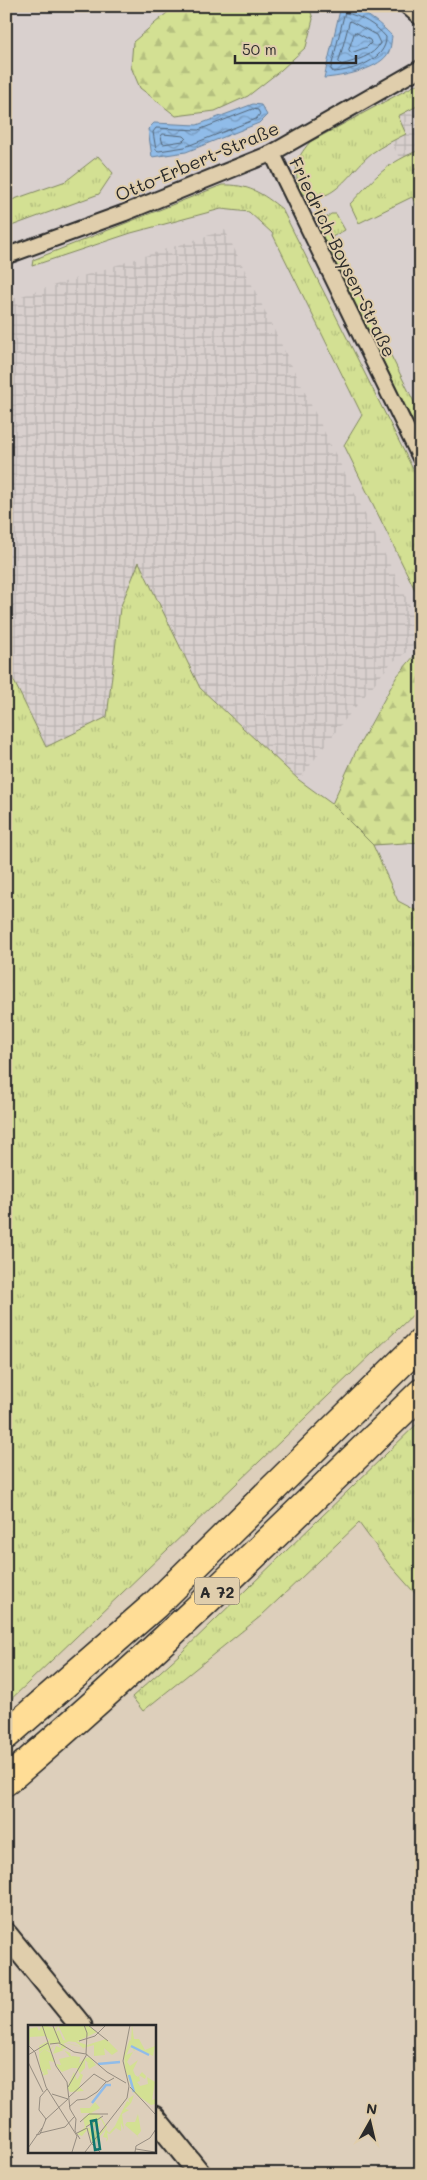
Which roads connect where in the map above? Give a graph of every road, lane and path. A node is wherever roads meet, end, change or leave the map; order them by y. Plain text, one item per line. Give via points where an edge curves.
1 (407, 6) edge
2 (421, 18) edge
3 (421, 68) edge
4 (272, 153) junction
5 (6, 256) edge
6 (421, 459) edge
7 (421, 1344) edge
8 (421, 1393) edge
9 (6, 1734) edge
10 (6, 1781) edge
11 (6, 1934) edge
12 (80, 2025) edge
13 (155, 2117) edge
14 (200, 2174) edge

1 - 2 street
3 - 4 street, Otto-Erbert-Straße
4 - 5 street, Otto-Erbert-Straße via 124,213
4 - 6 street, Friedrich-Boysen-Straße
7 - 9 highway, A 72 via 155,1605
8 - 10 highway, A 72 via 178,1628
11 - 12 street
13 - 14 street

